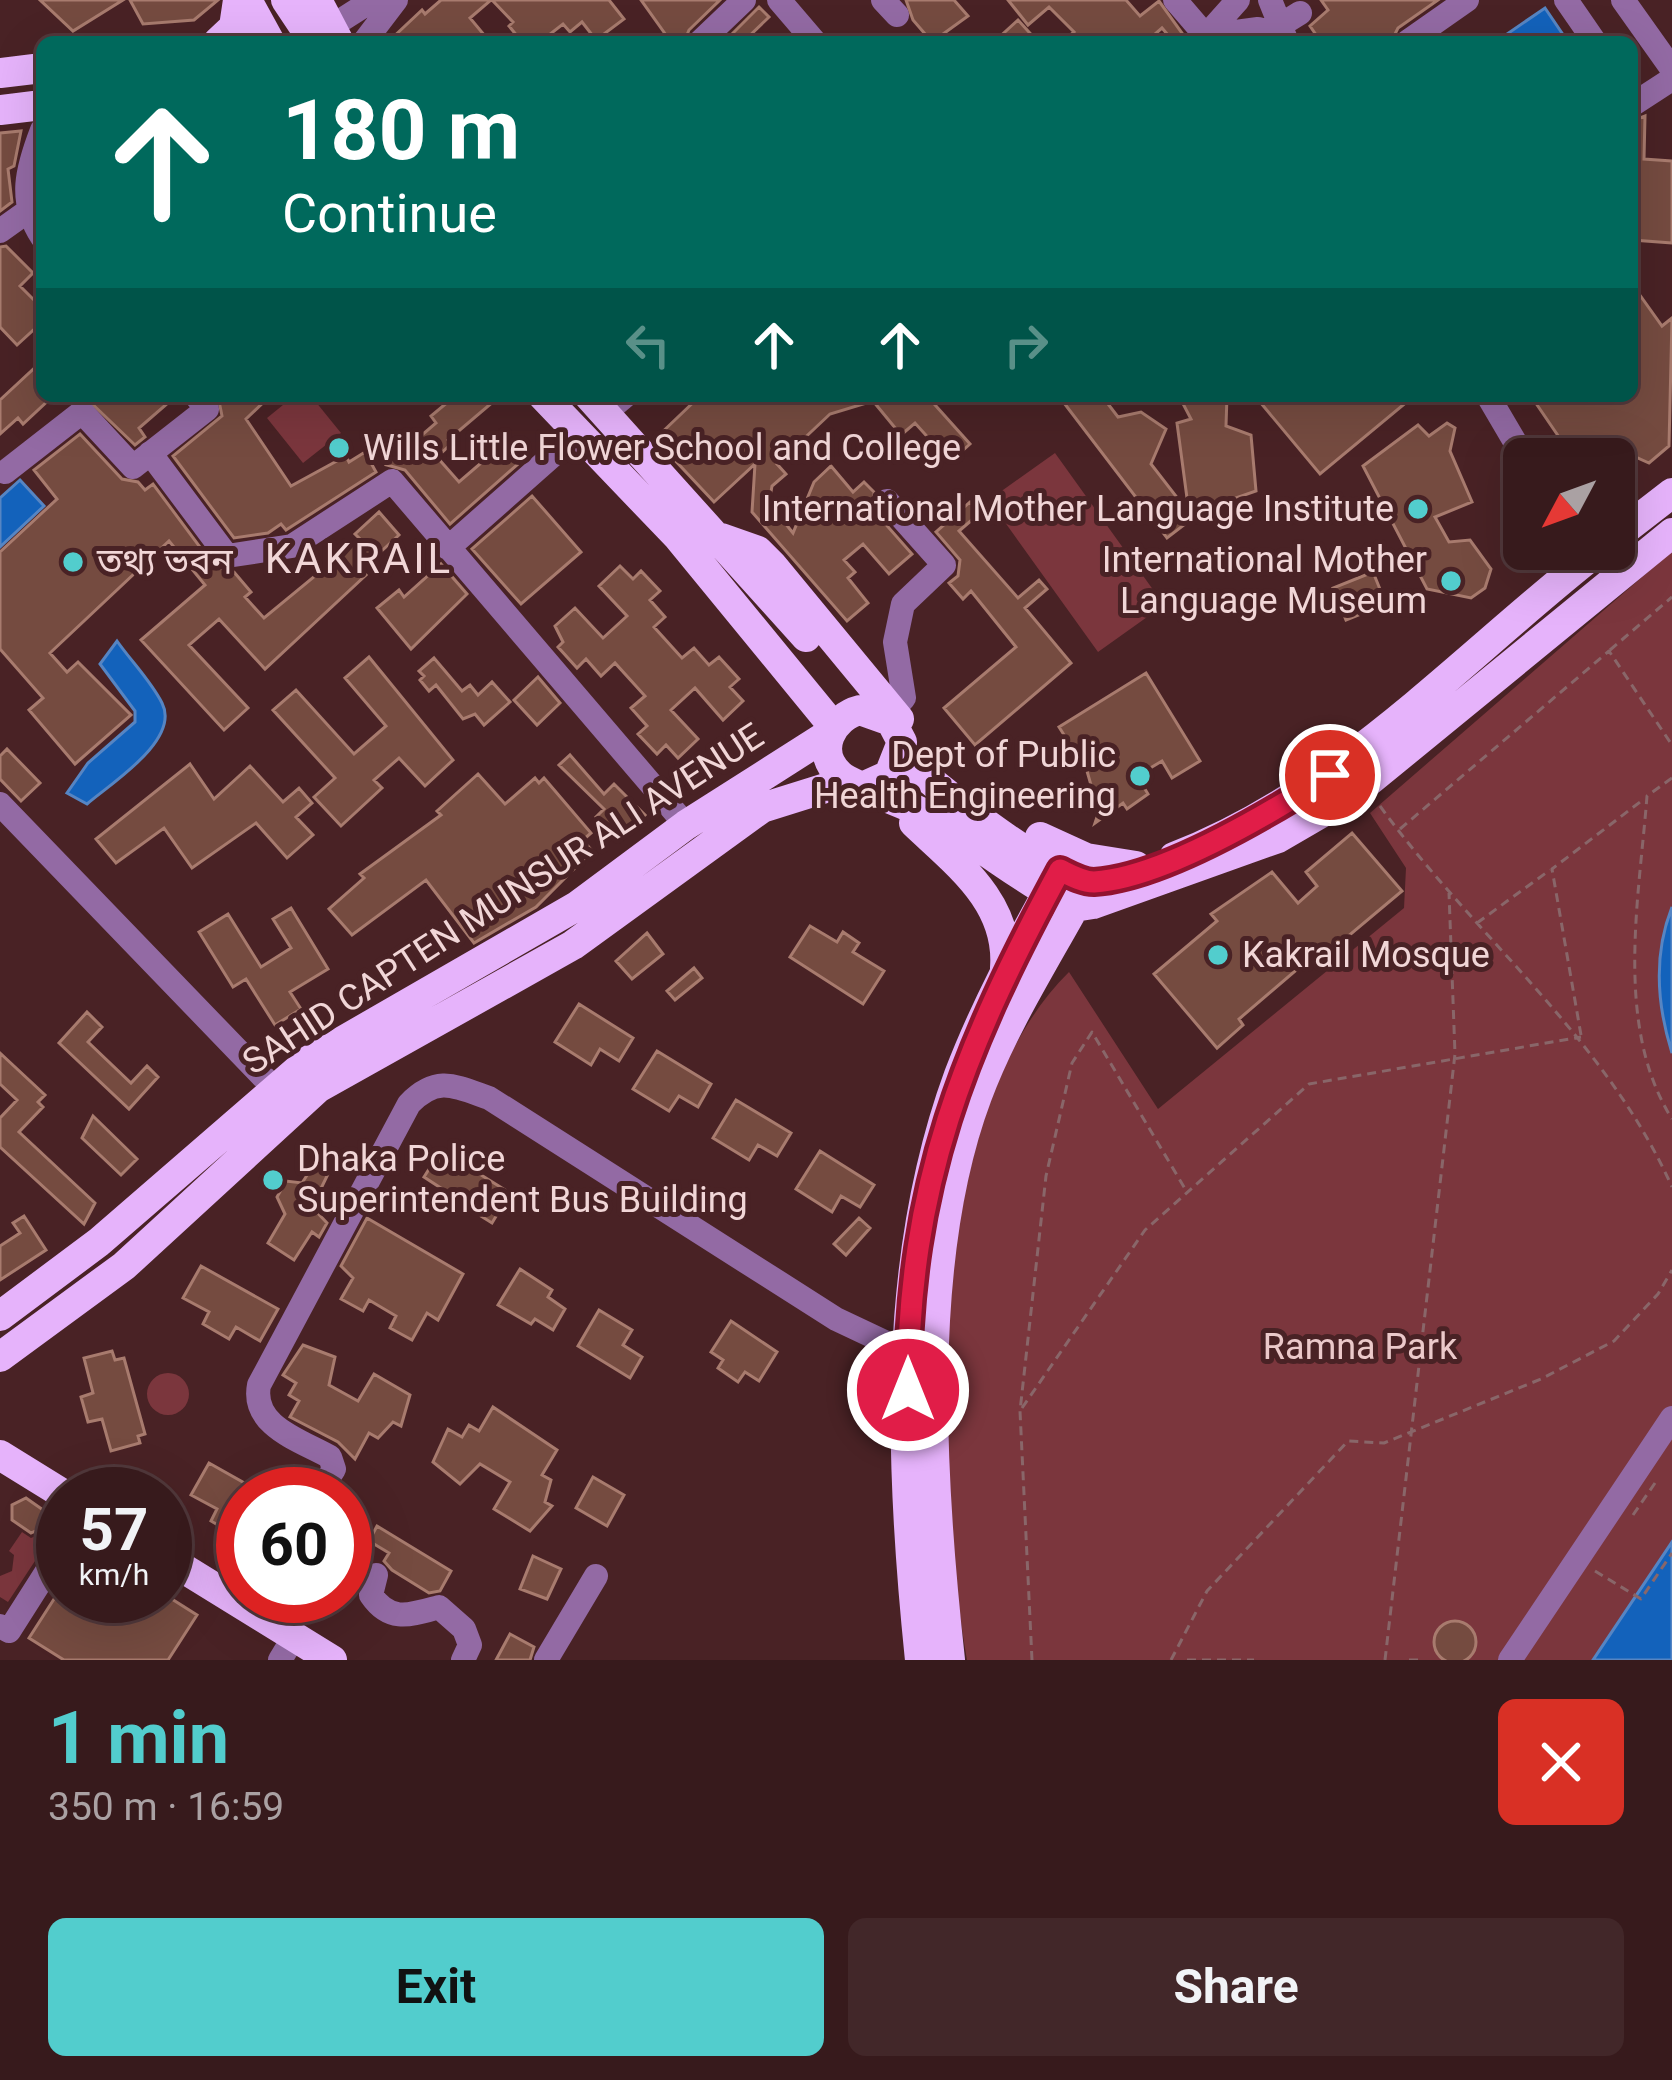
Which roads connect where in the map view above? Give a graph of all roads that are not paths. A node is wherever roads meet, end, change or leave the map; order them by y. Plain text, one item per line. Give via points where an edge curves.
1 (243, 0) edge
2 (286, 0) edge
3 (316, 0) edge
4 (373, 0) edge
5 (396, 0) edge
6 (744, 0) edge
7 (779, 0) edge
8 (1175, 0) edge
9 (1238, 0) edge
10 (1270, 0) edge
11 (1467, 0) edge
12 (1566, 0) edge
13 (1623, 0) edge
14 (1287, 29) edge
15 (225, 36) edge
16 (266, 36) edge
17 (316, 36) edge
18 (319, 36) edge
19 (323, 36) edge
20 (369, 36) edge
21 (706, 36) edge
22 (801, 36) edge
23 (1201, 36) edge
24 (1206, 36) edge
25 (1220, 36) edge
26 (1416, 36) edge
27 (1591, 36) edge
28 (36, 69) edge
29 (1672, 69) edge
30 (0, 73) edge
31 (1672, 79) edge
32 (1638, 98) edge
33 (36, 106) edge
34 (0, 110) edge
35 (36, 148) edge
36 (28, 211) junction
37 (36, 226) edge
38 (0, 231) edge
39 (201, 402) edge
40 (549, 402) edge
41 (606, 402) edge
42 (1492, 402) edge
43 (578, 433) junction
44 (1513, 438) edge
45 (150, 453) junction
46 (5, 472) dead end
47 (1672, 493) edge
48 (887, 501) dead end
49 (1635, 522) edge
50 (1672, 532) edge
51 (448, 548) junction
52 (1568, 570) edge
53 (804, 688) junction
54 (894, 728) junction
55 (831, 730) junction
56 (745, 786) junction
57 (868, 787) junction
58 (0, 804) edge
59 (686, 824) junction
60 (1148, 867) junction
61 (1183, 874) junction
62 (1067, 888) junction
63 (1041, 969) junction
64 (1005, 974) junction
65 (273, 1088) junction
66 (0, 1316) edge
67 (908, 1352) junction
68 (0, 1358) edge
69 (1672, 1418) edge
70 (0, 1456) edge
71 (334, 1467) edge
72 (923, 1467) junction
73 (36, 1478) edge
74 (376, 1575) dead end
75 (596, 1576) dead end
76 (36, 1588) edge
77 (268, 1623) edge
78 (0, 1626) edge
79 (287, 1648) edge
80 (332, 1660) edge
81 (463, 1660) edge
82 (546, 1660) edge
83 (920, 1660) edge
84 (950, 1660) edge
85 (1510, 1660) edge

1 - 15 main road
1 - 16 main road
2 - 17 main road
3 - 18 main road
4 - 19 street
5 - 20 street
6 - 21 street
7 - 22 street
8 - 23 street
9 - 24 street
10 - 14 street
11 - 26 street
12 - 27 street
13 - 29 street
14 - 25 street
28 - 30 main road
31 - 32 street
33 - 34 main road
35 - 36 street
36 - 37 street
36 - 38 street
39 - 45 street via 207,409
40 - 43 main road
41 - 54 main road
42 - 44 street
43 - 51 street
43 - 53 main road
45 - 46 street via 130,468 82,412
45 - 51 street via 227,556 292,546 392,481
47 - 49 main road
48 - 54 street via 944,565 903,604 895,642 904,698
50 - 61 main road via 1352,795 1277,838
51 - 59 street
52 - 60 main road via 1330,775 1256,820
53 - 55 main road
53 - 56 main road via 808,723
54 - 55 main road via 849,712
54 - 57 main road via 889,775
54 - 60 main road via 1032,833 1086,858
54 - 62 main road via 925,777
55 - 56 main road, SAHID CAPTEN MUNSUR ALI AVENUE
55 - 57 main road via 832,766
56 - 59 main road, SAHID CAPTEN MUNSUR ALI AVENUE
57 - 62 main road
57 - 64 main road via 981,888 1002,928
57 - 68 main road, SAHID CAPTEN MUNSUR ALI AVENUE via 762,808 573,945 318,1088 124,1266
58 - 65 street
59 - 65 main road, SAHID CAPTEN MUNSUR ALI AVENUE via 577,906
60 - 62 main road
61 - 62 main road
61 - 63 main road via 1082,928
62 - 63 main road
62 - 64 main road
63 - 72 main road via 976,1099 951,1195
64 - 67 main road via 958,1078 935,1157
65 - 66 main road, SAHID CAPTEN MUNSUR ALI AVENUE via 99,1242
67 - 71 street via 836,1319 489,1099 445,1082 409,1104 259,1385 264,1419 331,1457
67 - 72 main road
69 - 85 street
70 - 73 main road
72 - 83 main road
72 - 84 main road
74 - 81 street via 371,1595 388,1614 439,1606 451,1613 470,1645
75 - 82 street
76 - 78 street via 9,1631
77 - 79 main road
79 - 80 main road

